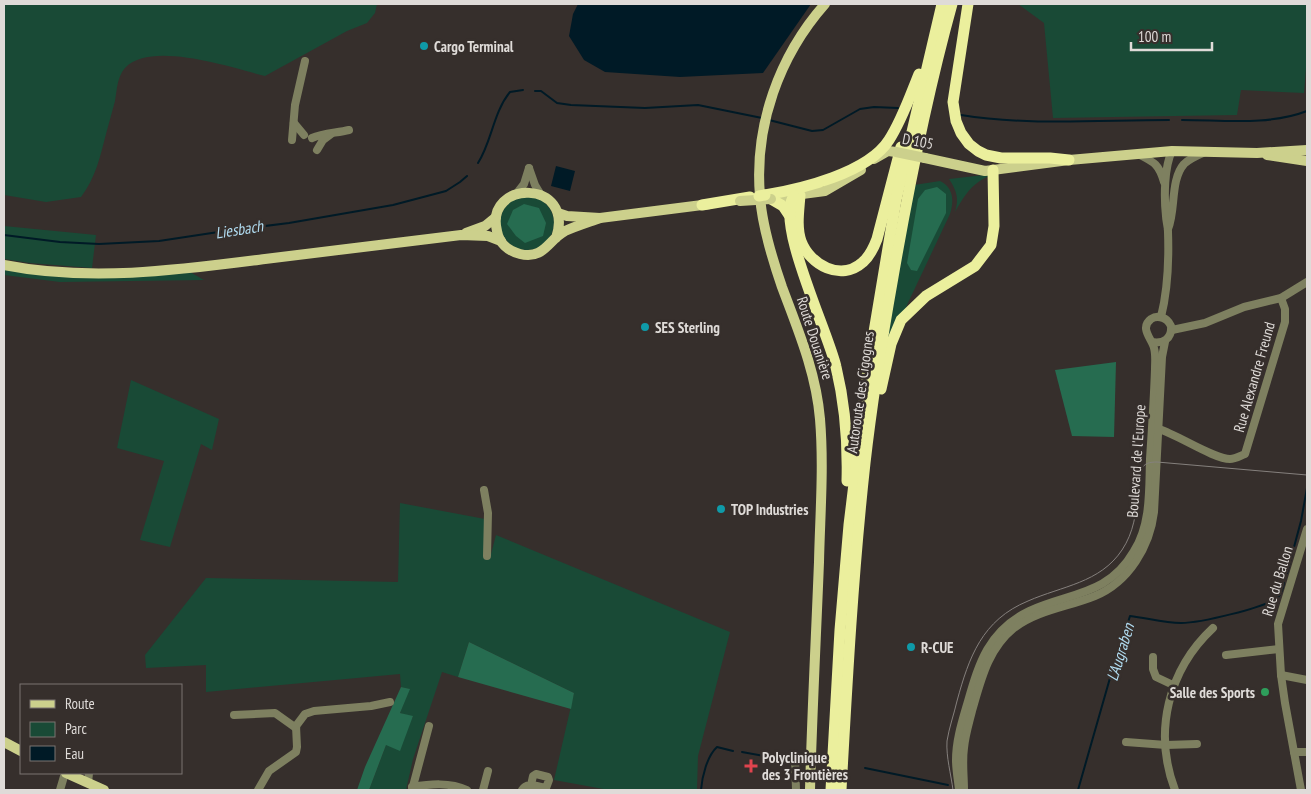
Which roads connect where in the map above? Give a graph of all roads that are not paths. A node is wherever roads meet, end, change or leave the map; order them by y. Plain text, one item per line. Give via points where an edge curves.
1 (825, 4) edge
2 (942, 4) edge
3 (952, 4) edge
4 (968, 4) edge
5 (932, 39) junction
6 (305, 61) dead end
7 (294, 123) junction
8 (349, 130) dead end
9 (331, 134) junction
10 (304, 135) dead end
11 (312, 138) dead end
12 (292, 140) dead end
13 (317, 150) dead end
14 (1307, 150) edge
15 (1172, 151) junction
16 (1206, 152) junction
17 (1256, 153) junction
18 (1138, 154) junction
19 (1069, 160) junction
20 (1307, 161) edge
21 (989, 170) junction
22 (1166, 189) junction
23 (517, 193) junction
24 (541, 195) junction
25 (797, 196) junction
26 (763, 197) junction
27 (702, 205) junction
28 (558, 213) junction
29 (789, 215) junction
30 (496, 217) junction
31 (600, 218) junction
32 (1168, 229) junction
33 (461, 235) junction
34 (556, 238) junction
35 (501, 241) junction
36 (4, 265) edge
37 (1307, 282) edge
38 (1281, 298) junction
39 (1161, 317) junction
40 (1172, 330) junction
41 (1152, 342) junction
42 (1165, 342) junction
43 (1159, 429) junction
44 (865, 464) junction
45 (484, 490) dead end
46 (848, 525) junction
47 (1307, 529) edge
48 (487, 556) dead end
49 (1213, 628) dead end
50 (1279, 649) junction
51 (1226, 656) dead end
52 (1153, 657) dead end
53 (1281, 675) junction
54 (1307, 680) edge
55 (1173, 686) junction
56 (390, 702) dead end
57 (234, 715) dead end
58 (429, 726) dead end
59 (296, 728) junction
60 (4, 742) edge
61 (1126, 742) dead end
62 (1197, 744) dead end
63 (1166, 745) junction
64 (20, 750) edge
65 (1294, 752) junction
66 (1307, 752) edge
67 (795, 757) dead end
68 (488, 771) dead end
69 (66, 774) edge
70 (71, 774) edge
71 (89, 778) edge
72 (531, 785) dead end
73 (439, 787) edge
74 (412, 788) edge
75 (60, 790) edge
76 (104, 790) edge
77 (258, 790) edge
78 (467, 790) edge
79 (483, 790) edge
80 (522, 790) edge
81 (796, 790) edge
82 (810, 790) edge
83 (832, 790) edge
84 (841, 790) edge
85 (959, 790) edge
86 (964, 790) edge
87 (1175, 790) edge
88 (1301, 790) edge

1 - 82 main road, Route Douanière via 798,40 774,90 762,136 760,168 760,196 768,239 807,352 820,420
2 - 5 highway, Autoroute des Cigognes
3 - 44 highway, Autoroute des Cigognes via 906,202 877,368
4 - 19 highway via 953,102 961,133 978,151 1001,158
5 - 25 highway via 880,230 864,261 858,266 840,270 826,269 812,259 799,232
5 - 26 highway via 902,117 888,142 850,170 816,184
5 - 46 highway, Autoroute des Cigognes via 896,200 868,368
6 - 7 street
7 - 10 street
7 - 12 street
8 - 9 street
9 - 11 street
9 - 13 street
14 - 17 main road
15 - 16 main road, D 105
15 - 18 main road, D 105
15 - 22 street via 1167,161
16 - 17 main road, D 105
16 - 32 street via 1184,164 1179,173
17 - 20 main road
18 - 19 main road, D 105
18 - 22 street via 1157,165
19 - 21 main road, D 105
21 - 25 main road, D 105, bridge via 888,151 825,191
21 - 44 highway via 994,226 991,245 975,266 926,296 901,320 882,384 872,450
22 - 32 street
23 - 24 main road
23 - 24 street via 529,168
23 - 30 main road via 503,202
24 - 28 main road
25 - 26 main road
25 - 29 highway via 790,205
26 - 27 highway
26 - 27 main road, bridge
26 - 29 highway via 783,206
27 - 31 main road
28 - 31 main road
28 - 34 main road
29 - 46 highway via 800,265 836,366 846,433
30 - 33 main road via 485,226
30 - 35 main road
31 - 34 main road
32 - 39 street via 1167,286
33 - 35 main road via 488,236
33 - 36 main road via 191,269 126,274 74,273
34 - 35 main road via 539,253 529,255 513,252
37 - 38 street
38 - 40 street, Rue Alexandre Freund
38 - 43 street, Rue Alexandre Freund via 1285,322 1245,454 1233,460 1221,458
39 - 40 street via 1169,322
39 - 41 street via 1153,318 1146,328
40 - 42 street
41 - 42 street
41 - 85 street, Boulevard de l'Europe via 1156,356 1151,456 1147,512 1141,538 1127,562 1106,582 1028,612 1007,626 991,643 978,664 959,734 956,760
42 - 43 street, Boulevard de l'Europe
43 - 86 street, Boulevard de l'Europe via 1153,521 1144,548 1129,570 1109,588 1034,616 1023,622 993,651 966,736
44 - 84 highway, Autoroute des Cigognes via 849,638
45 - 48 street via 488,513
46 - 83 highway, Autoroute des Cigognes
47 - 50 street, Rue du Ballon via 1278,624
49 - 55 street via 1189,655
50 - 51 street
50 - 53 street, Rue du Ballon
52 - 55 street via 1156,676
53 - 54 street
53 - 65 street, Rue du Ballon
55 - 63 street via 1166,715
56 - 59 street via 308,712
57 - 59 street via 275,713
58 - 74 street
59 - 77 street via 296,752 269,771
60 - 64 main road
61 - 63 street
62 - 63 street
63 - 87 street
65 - 66 street
65 - 88 street, Rue du Ballon
67 - 81 street
68 - 79 street
69 - 75 street
70 - 71 main road
71 - 76 main road
72 - 80 street
73 - 74 street
73 - 78 street via 456,786

